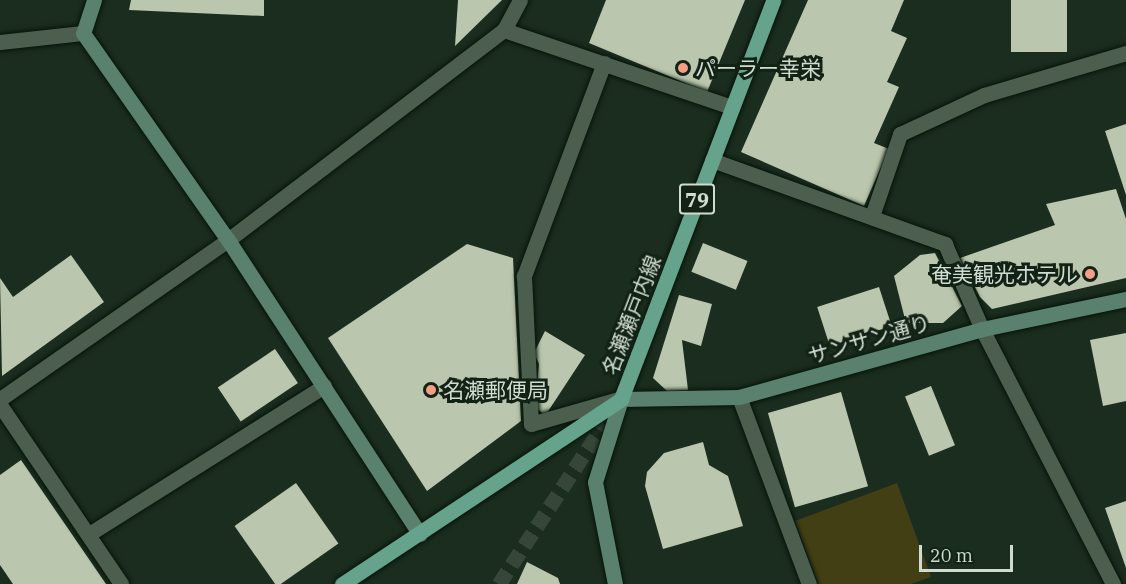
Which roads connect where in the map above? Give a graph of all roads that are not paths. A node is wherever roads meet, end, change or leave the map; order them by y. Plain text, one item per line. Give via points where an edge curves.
1 (94, 0) edge
2 (520, 0) edge
3 (773, 0) edge
4 (504, 30) junction
5 (83, 33) junction
6 (0, 42) edge
7 (1126, 53) edge
8 (604, 63) junction
9 (732, 107) junction
10 (712, 160) junction
11 (872, 216) junction
12 (228, 240) junction
13 (1126, 299) edge
14 (982, 329) junction
15 (324, 386) junction
16 (739, 398) junction
17 (0, 399) edge
18 (621, 399) junction
19 (0, 405) edge
20 (89, 534) junction
21 (420, 534) junction
22 (121, 584) edge
23 (342, 584) edge
24 (615, 584) edge
25 (809, 584) edge
26 (1113, 584) edge

1 - 5 street
2 - 4 street
3 - 9 main road, 名瀬瀬戸内線 / 79
4 - 8 street
4 - 12 street
5 - 6 street
5 - 12 street
7 - 11 street via 984,95 900,134
8 - 9 street
8 - 18 street via 524,276 531,424
9 - 10 main road, 名瀬瀬戸内線 / 79
10 - 11 street
10 - 18 main road, 名瀬瀬戸内線 / 79
11 - 14 street via 945,244
12 - 15 street
12 - 17 street
13 - 14 street, サンサン通り
14 - 16 street, サンサン通り
14 - 26 street
15 - 20 street
15 - 21 street
16 - 18 street, サンサン通り
16 - 25 street
18 - 21 main road, 名瀬瀬戸内線
18 - 24 street via 595,482
19 - 20 street
20 - 22 street
21 - 23 main road, 名瀬瀬戸内線

